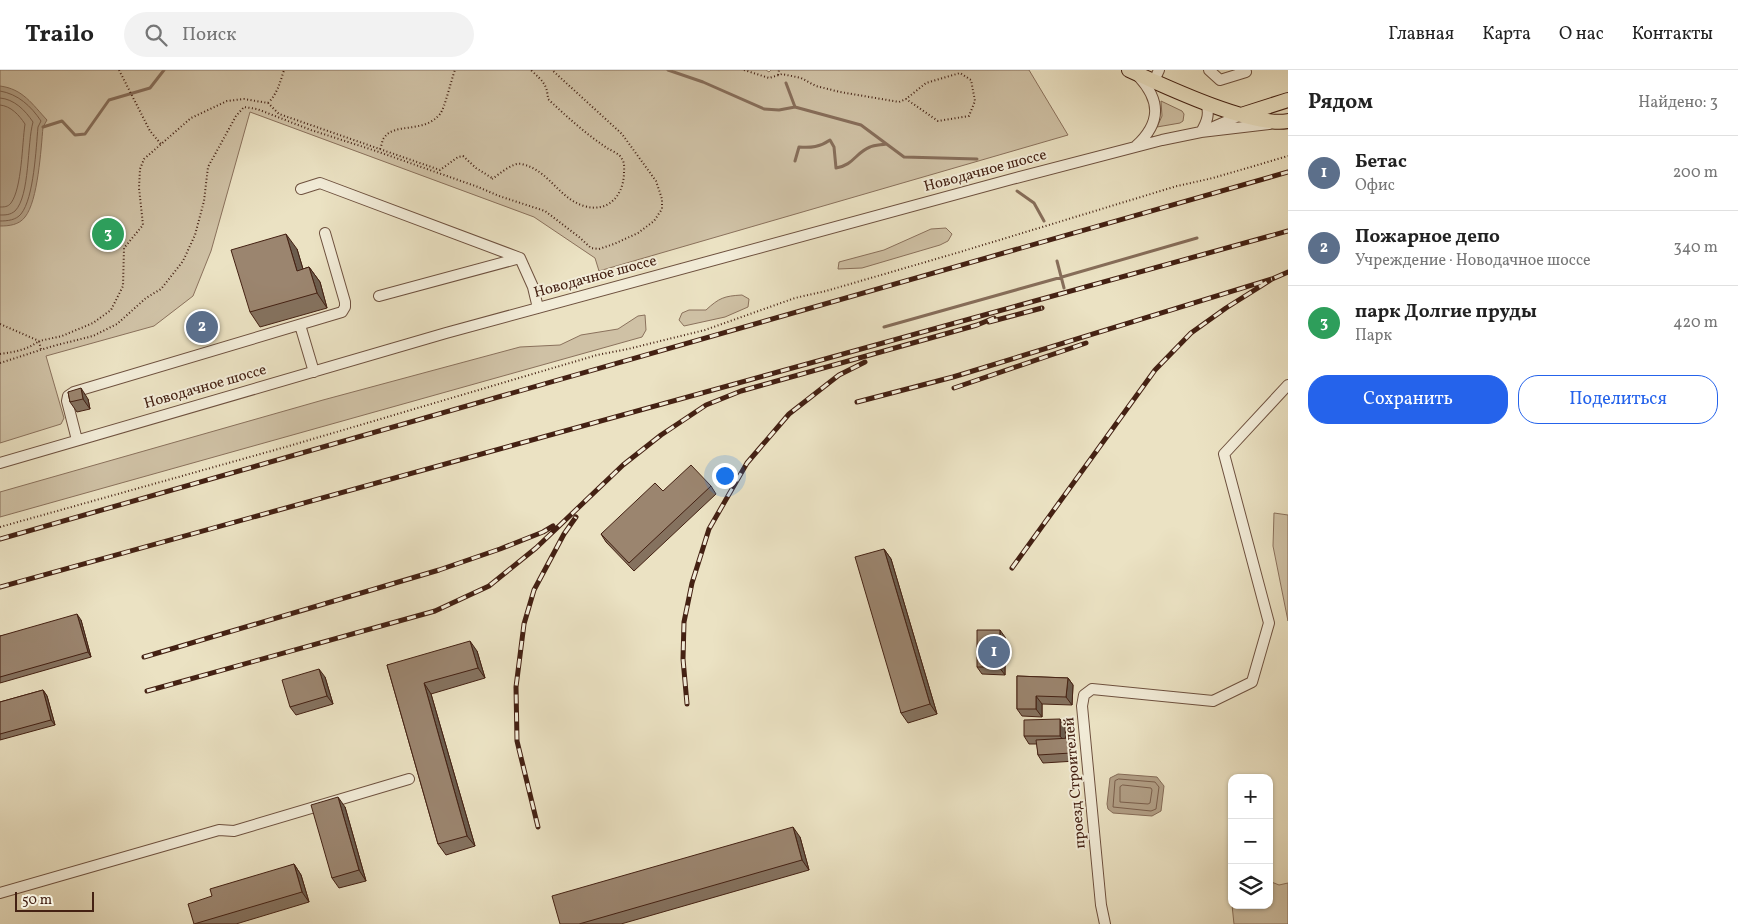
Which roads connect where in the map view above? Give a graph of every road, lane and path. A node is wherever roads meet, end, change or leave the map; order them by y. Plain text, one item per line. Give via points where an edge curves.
1 (119, 70) edge
2 (284, 70) edge
3 (455, 70) edge
4 (531, 70) edge
5 (744, 70) edge
6 (779, 70) edge
7 (1209, 70) edge
8 (1132, 71) edge
9 (1248, 71) edge
10 (778, 75) junction
11 (1156, 75) edge
12 (906, 99) junction
13 (1288, 100) edge
14 (1206, 102) junction
15 (268, 103) junction
16 (1241, 115) junction
17 (1283, 122) edge
18 (1201, 132) junction
19 (161, 144) junction
20 (1136, 146) junction
21 (380, 149) junction
22 (1288, 156) edge
23 (301, 188) dead end
24 (325, 233) dead end
25 (520, 258) junction
26 (379, 296) dead end
27 (538, 308) junction
28 (0, 324) edge
29 (300, 325) junction
30 (39, 341) junction
31 (41, 350) dead end
32 (0, 354) edge
33 (314, 372) junction
34 (1288, 385) edge
35 (76, 440) junction
36 (0, 463) edge
37 (0, 527) edge
38 (409, 779) dead end
39 (0, 893) edge
40 (1105, 924) edge

1 - 19 path via 150,131
2 - 15 path via 280,85
3 - 21 path via 441,113 431,123 417,128 392,130
4 - 21 path via 545,83 548,99 576,125 621,157 623,180 617,198 609,205 587,207 573,202 546,175 520,163 492,179 463,156 440,170
5 - 10 path via 769,78
6 - 10 path
7 - 9 street via 1220,80
8 - 11 main road
8 - 20 street via 1151,92 1156,103 1154,122
10 - 12 path via 801,78 840,92 900,102
11 - 14 main road
12 - 12 path via 938,121 969,116 975,101 971,80 960,73 926,82
13 - 16 main road, Новодачное шоссе
14 - 16 main road
14 - 18 street via 1208,117
15 - 19 path via 244,99 227,101 191,118
15 - 21 path via 279,114
16 - 17 main road, Новодачное шоссе
16 - 18 street, Новодачное шоссе
17 - 18 street, Новодачное шоссе
18 - 20 street, Новодачное шоссе
19 - 30 path via 144,159 140,170 143,225 124,248 123,286 112,310 93,323 62,336
20 - 27 street, Новодачное шоссе
22 - 37 path via 795,298 705,330 597,355
23 - 25 street via 320,183
24 - 29 street via 345,307 338,314
25 - 26 street
25 - 27 street
27 - 33 street, Новодачное шоссе
28 - 30 path
29 - 33 street
29 - 35 street via 74,392 66,402
30 - 31 path
30 - 32 path via 31,347
33 - 35 street, Новодачное шоссе
34 - 40 street, проезд Строителей via 1224,454 1268,623 1252,682 1213,701 1092,689 1084,695 1082,706
35 - 36 street, Новодачное шоссе
38 - 39 street via 234,831 219,830

